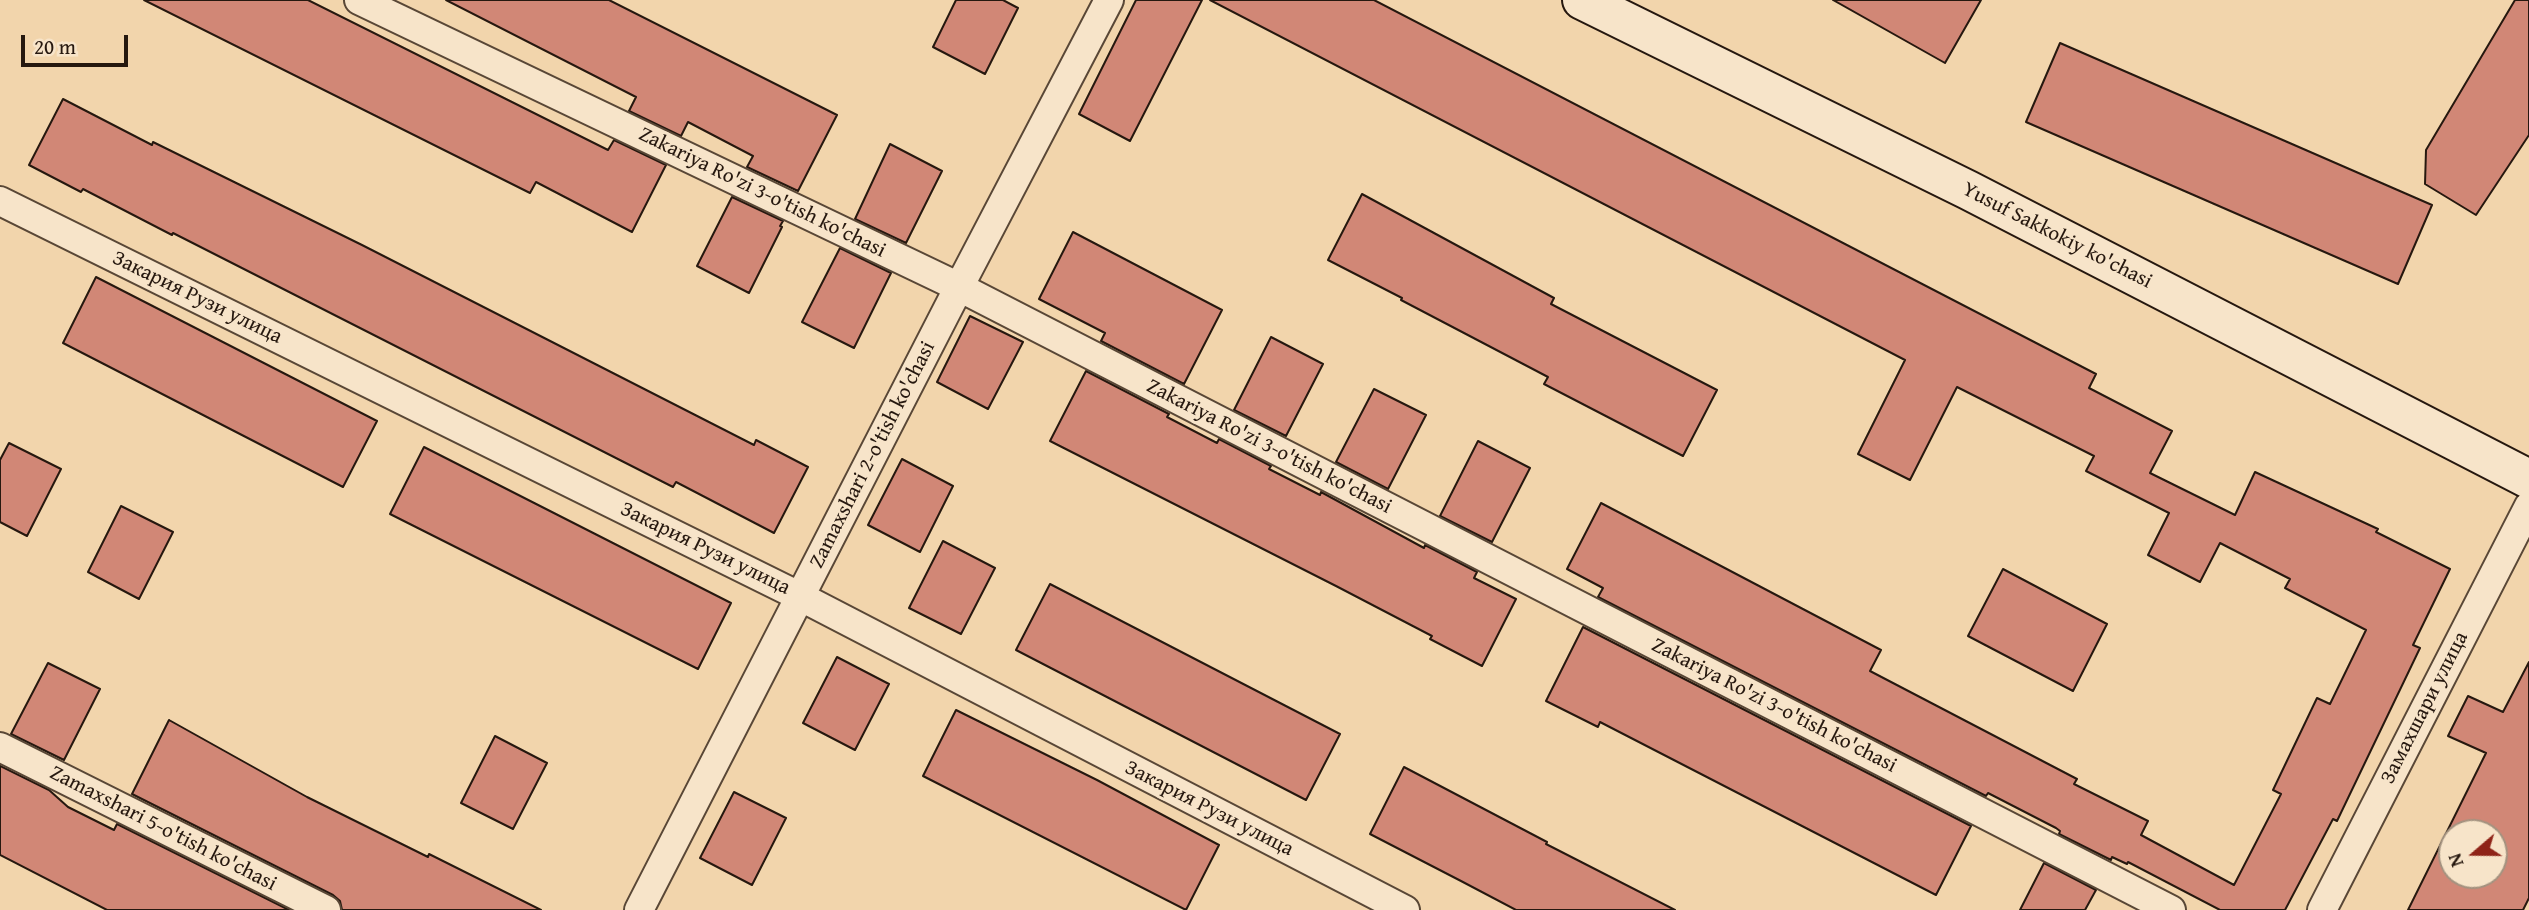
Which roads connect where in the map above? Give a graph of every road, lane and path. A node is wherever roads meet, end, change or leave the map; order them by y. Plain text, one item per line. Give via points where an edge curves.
1 (359, 0) edge
2 (1109, 0) edge
3 (1582, 0) edge
4 (0, 201) edge
5 (959, 287) junction
6 (2529, 478) edge
7 (2529, 506) edge
8 (801, 597) junction
9 (0, 747) edge
10 (326, 910) edge
11 (639, 910) edge
12 (1405, 910) edge
13 (2171, 910) edge
14 (2322, 910) edge

1 - 5 street, Zakariya Ro'zi 3-o'tish ko'chasi
2 - 5 street, Zamaxshari 2-o'tish ko'chasi
3 - 6 main road, Yusuf Sakkokiy ko'chasi via 1968,190
4 - 8 street, Закария Рузи улица
5 - 8 street, Zamaxshari 2-o'tish ko'chasi
5 - 13 street, Zakariya Ro'zi 3-o'tish ko'chasi
7 - 14 street, Замахшари улица
8 - 11 street, Zamaxshari 2-o'tish ko'chasi
8 - 12 street, Закария Рузи улица
9 - 10 street, Zamaxshari 5-o'tish ko'chasi

